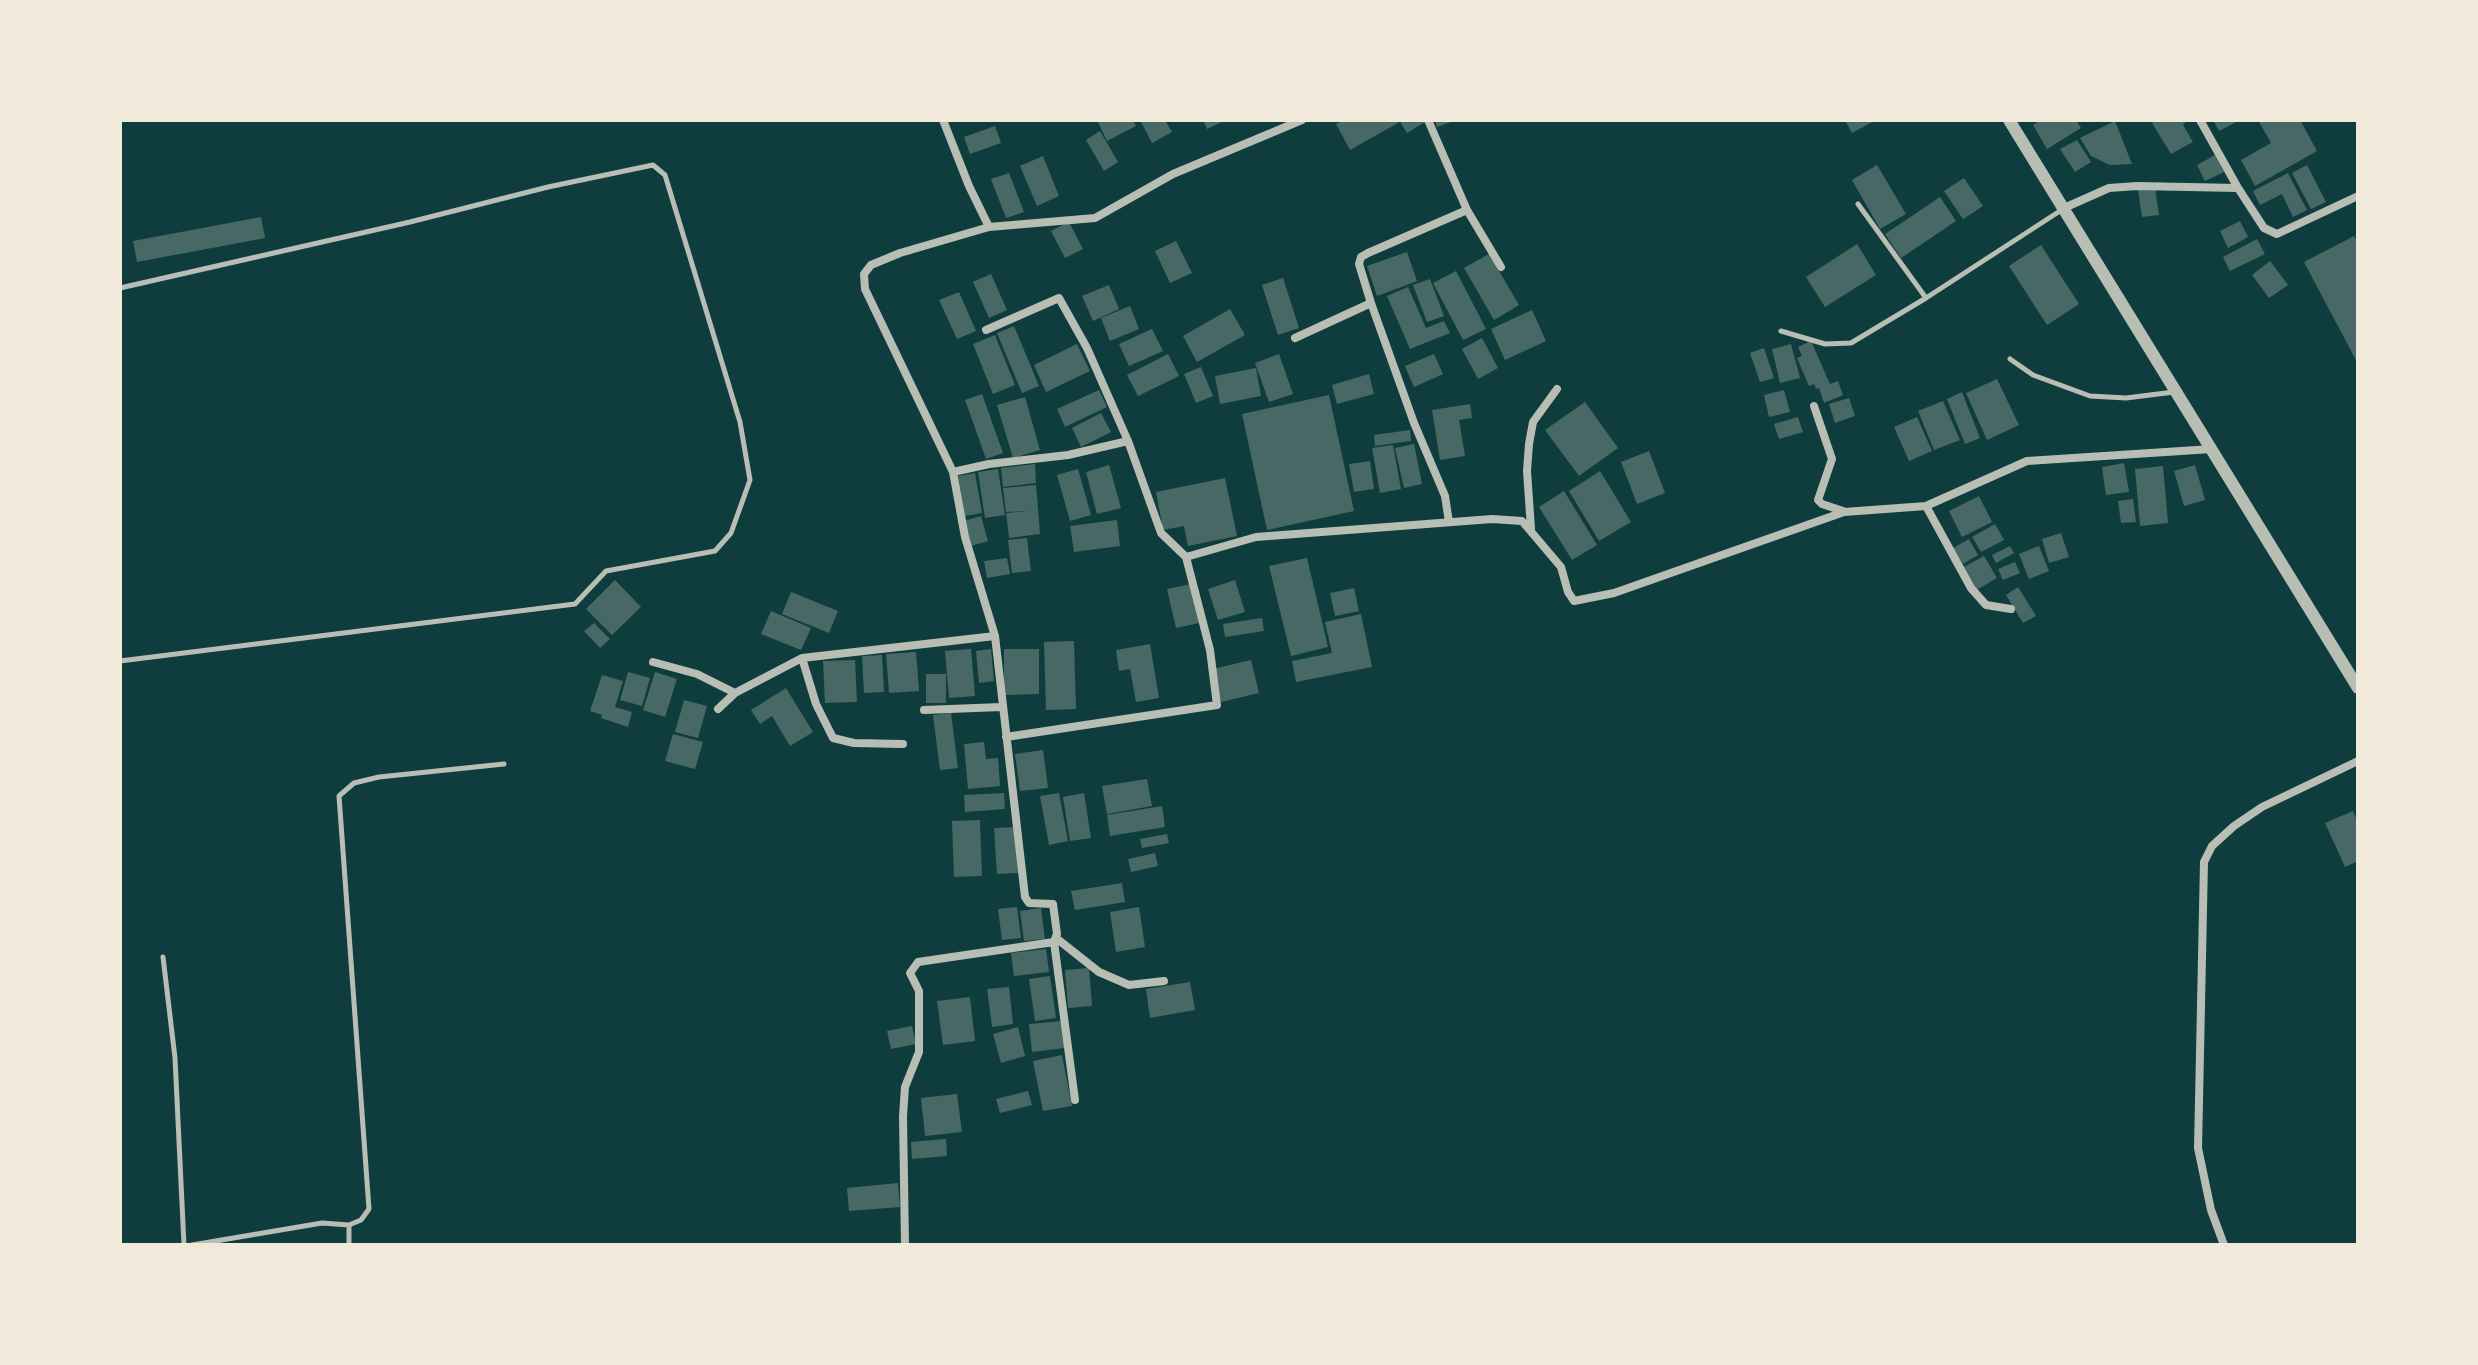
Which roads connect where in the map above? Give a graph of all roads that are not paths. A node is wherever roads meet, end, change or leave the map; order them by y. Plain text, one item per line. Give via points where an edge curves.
1 (943, 120) edge
2 (1271, 120) edge
3 (1302, 120) edge
4 (1428, 120) edge
5 (2009, 120) edge
6 (2200, 120) edge
7 (1278, 130) junction
8 (2238, 188) junction
9 (2358, 196) edge
10 (1858, 204) dead end
11 (2064, 208) junction
12 (1467, 210) junction
13 (989, 227) junction
14 (1501, 267) dead end
15 (120, 288) edge
16 (1926, 298) junction
17 (1371, 303) junction
18 (986, 330) dead end
19 (1781, 331) dead end
20 (1295, 338) dead end
21 (2010, 359) dead end
22 (1557, 389) dead end
23 (2175, 392) junction
24 (1814, 406) dead end
25 (1128, 441) junction
26 (2212, 449) junction
27 (953, 472) junction
28 (1926, 506) junction
29 (1844, 512) junction
30 (1449, 522) junction
31 (1531, 529) junction
32 (1186, 557) junction
33 (2011, 609) dead end
34 (995, 636) junction
35 (802, 658) junction
36 (120, 661) edge
37 (653, 662) dead end
38 (2358, 688) edge
39 (735, 693) junction
40 (1001, 707) junction
41 (718, 709) dead end
42 (924, 710) dead end
43 (1006, 737) junction
44 (903, 744) dead end
45 (2358, 761) edge
46 (504, 764) dead end
47 (1055, 940) junction
48 (163, 957) dead end
49 (1164, 981) dead end
50 (1075, 1100) dead end
51 (349, 1225) junction
52 (184, 1245) edge
53 (192, 1245) edge
54 (349, 1245) edge
55 (905, 1245) edge
56 (2224, 1245) edge

1 - 13 street
2 - 7 street
3 - 7 street
4 - 12 street
5 - 11 street
6 - 8 street
7 - 13 street via 1173,174 1095,218
8 - 9 street via 2264,228 2277,234
8 - 11 street via 2109,188
10 - 16 lane
11 - 16 lane
11 - 23 street
12 - 14 street
12 - 17 street via 1361,257
13 - 27 street via 900,253 871,265 864,274 865,289
15 - 36 lane via 653,165 665,175 740,422 750,480 731,533 715,551 606,571 575,604
16 - 19 lane via 1851,343 1825,344
17 - 20 street
17 - 30 street via 1445,496
18 - 25 street via 1059,298
21 - 23 lane via 2033,375 2090,396
22 - 31 street via 1533,422 1527,471
23 - 26 street
24 - 29 street via 1832,459 1818,500
25 - 27 street
25 - 32 street via 1161,533
26 - 28 street via 2027,461
26 - 38 street
27 - 34 street via 965,537
28 - 29 street
28 - 33 street via 1971,588 1986,605
29 - 31 street via 1614,593 1574,601 1561,567
30 - 31 street via 1504,519 1522,521
30 - 32 street via 1256,537
32 - 43 street via 1210,650 1217,705
34 - 35 street
34 - 40 street
35 - 39 street
35 - 44 street via 833,738
37 - 39 street via 697,674
39 - 41 street
40 - 42 street
40 - 43 street
43 - 47 street via 1025,897 1029,903 1053,904
45 - 56 street via 2262,807 2212,846 2204,862 2198,1148
46 - 51 lane via 379,777 354,783 339,796 369,1209
47 - 49 street via 1099,972 1129,985
47 - 50 street
47 - 55 street via 918,962 910,973 919,991 919,1052 905,1087
48 - 52 lane via 175,1058
51 - 53 lane via 322,1223
51 - 54 lane

